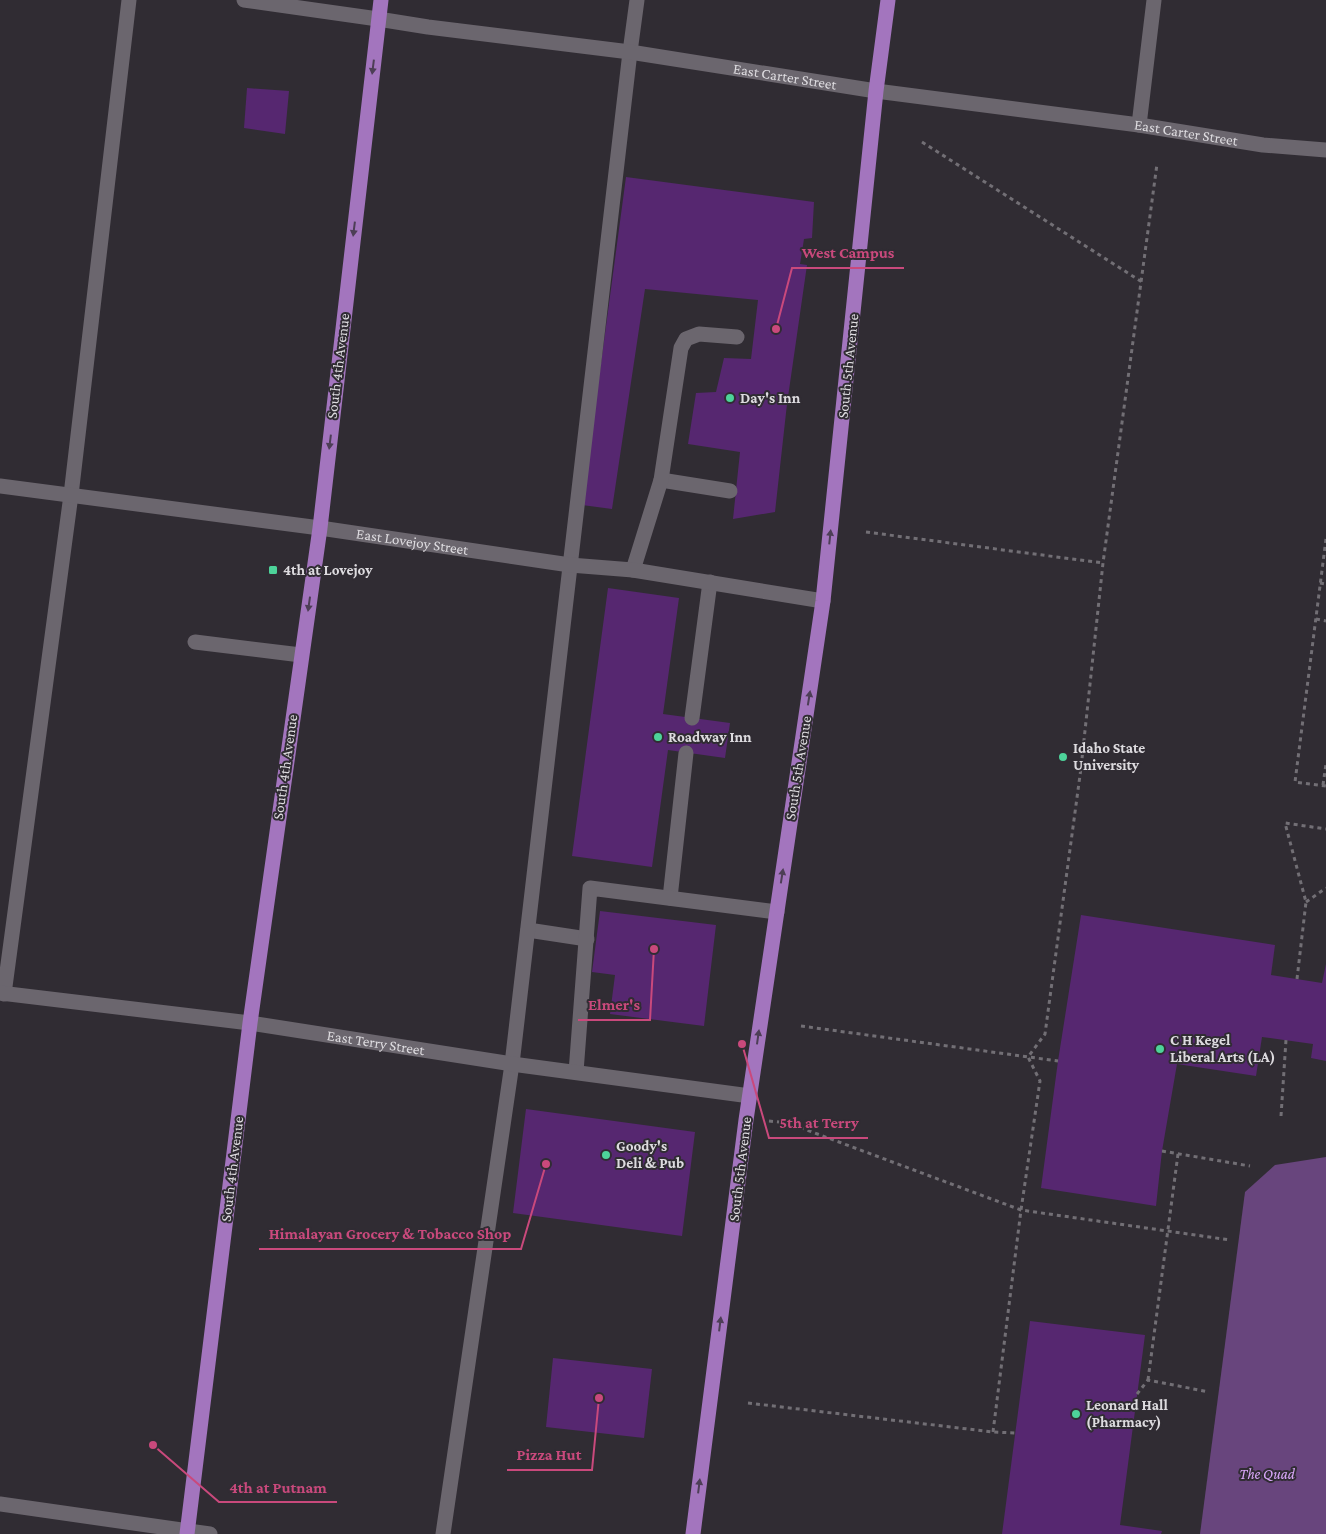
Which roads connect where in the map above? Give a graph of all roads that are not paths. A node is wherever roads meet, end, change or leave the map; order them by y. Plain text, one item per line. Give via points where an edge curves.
1 (129, 0) edge
2 (244, 0) edge
3 (381, 0) edge
4 (638, 0) edge
5 (888, 0) edge
6 (1154, 0) edge
7 (378, 19) junction
8 (630, 52) junction
9 (876, 91) junction
10 (1139, 126) junction
11 (1326, 150) edge
12 (737, 337) dead end
13 (661, 480) junction
14 (0, 486) edge
15 (730, 491) dead end
16 (71, 495) junction
17 (320, 528) junction
18 (570, 565) junction
19 (633, 570) junction
20 (710, 582) junction
21 (823, 601) junction
22 (194, 642) dead end
23 (301, 655) junction
24 (692, 718) dead end
25 (686, 753) dead end
26 (670, 898) junction
27 (777, 912) junction
28 (528, 930) junction
29 (587, 939) junction
30 (2, 994) edge
31 (250, 1023) junction
32 (512, 1064) junction
33 (576, 1072) junction
34 (750, 1096) junction
35 (0, 1504) edge
36 (187, 1532) edge
37 (210, 1534) edge
38 (443, 1534) edge
39 (693, 1534) edge

1 - 16 street
2 - 7 street, East Carter Street
3 - 7 main road, South 4th Avenue
4 - 8 street
5 - 9 main road, South 5th Avenue
6 - 10 street
7 - 8 street, East Carter Street
7 -> 17 main road, South 4th Avenue
8 - 9 street, East Carter Street
8 - 18 street
9 - 10 street, East Carter Street
21 -> 9 main road, South 5th Avenue
10 - 11 street, East Carter Street via 1263,145
12 - 13 street via 699,334 686,339 680,348
13 - 15 street
13 - 19 street
14 - 16 street, East Lovejoy Street
16 - 17 street, East Lovejoy Street
16 - 30 street
17 - 18 street, East Lovejoy Street
17 -> 23 main road, South 4th Avenue
18 - 19 street, East Lovejoy Street
18 - 28 street
19 - 20 street, East Lovejoy Street
20 - 21 street, East Lovejoy Street
20 - 24 street
27 -> 21 main road, South 5th Avenue
22 - 23 street
23 - 31 main road, South 4th Avenue
25 - 26 street
26 - 27 street
26 - 29 street via 590,888
34 -> 27 main road, South 5th Avenue
28 - 29 street
28 - 32 street
29 - 33 street
30 - 31 street, East Terry Street
31 - 32 street, East Terry Street
31 - 36 main road, South 4th Avenue
32 - 33 street, East Terry Street
32 - 38 street
33 - 34 street, East Terry Street
39 -> 34 main road, South 5th Avenue
35 - 36 street
36 - 37 street

